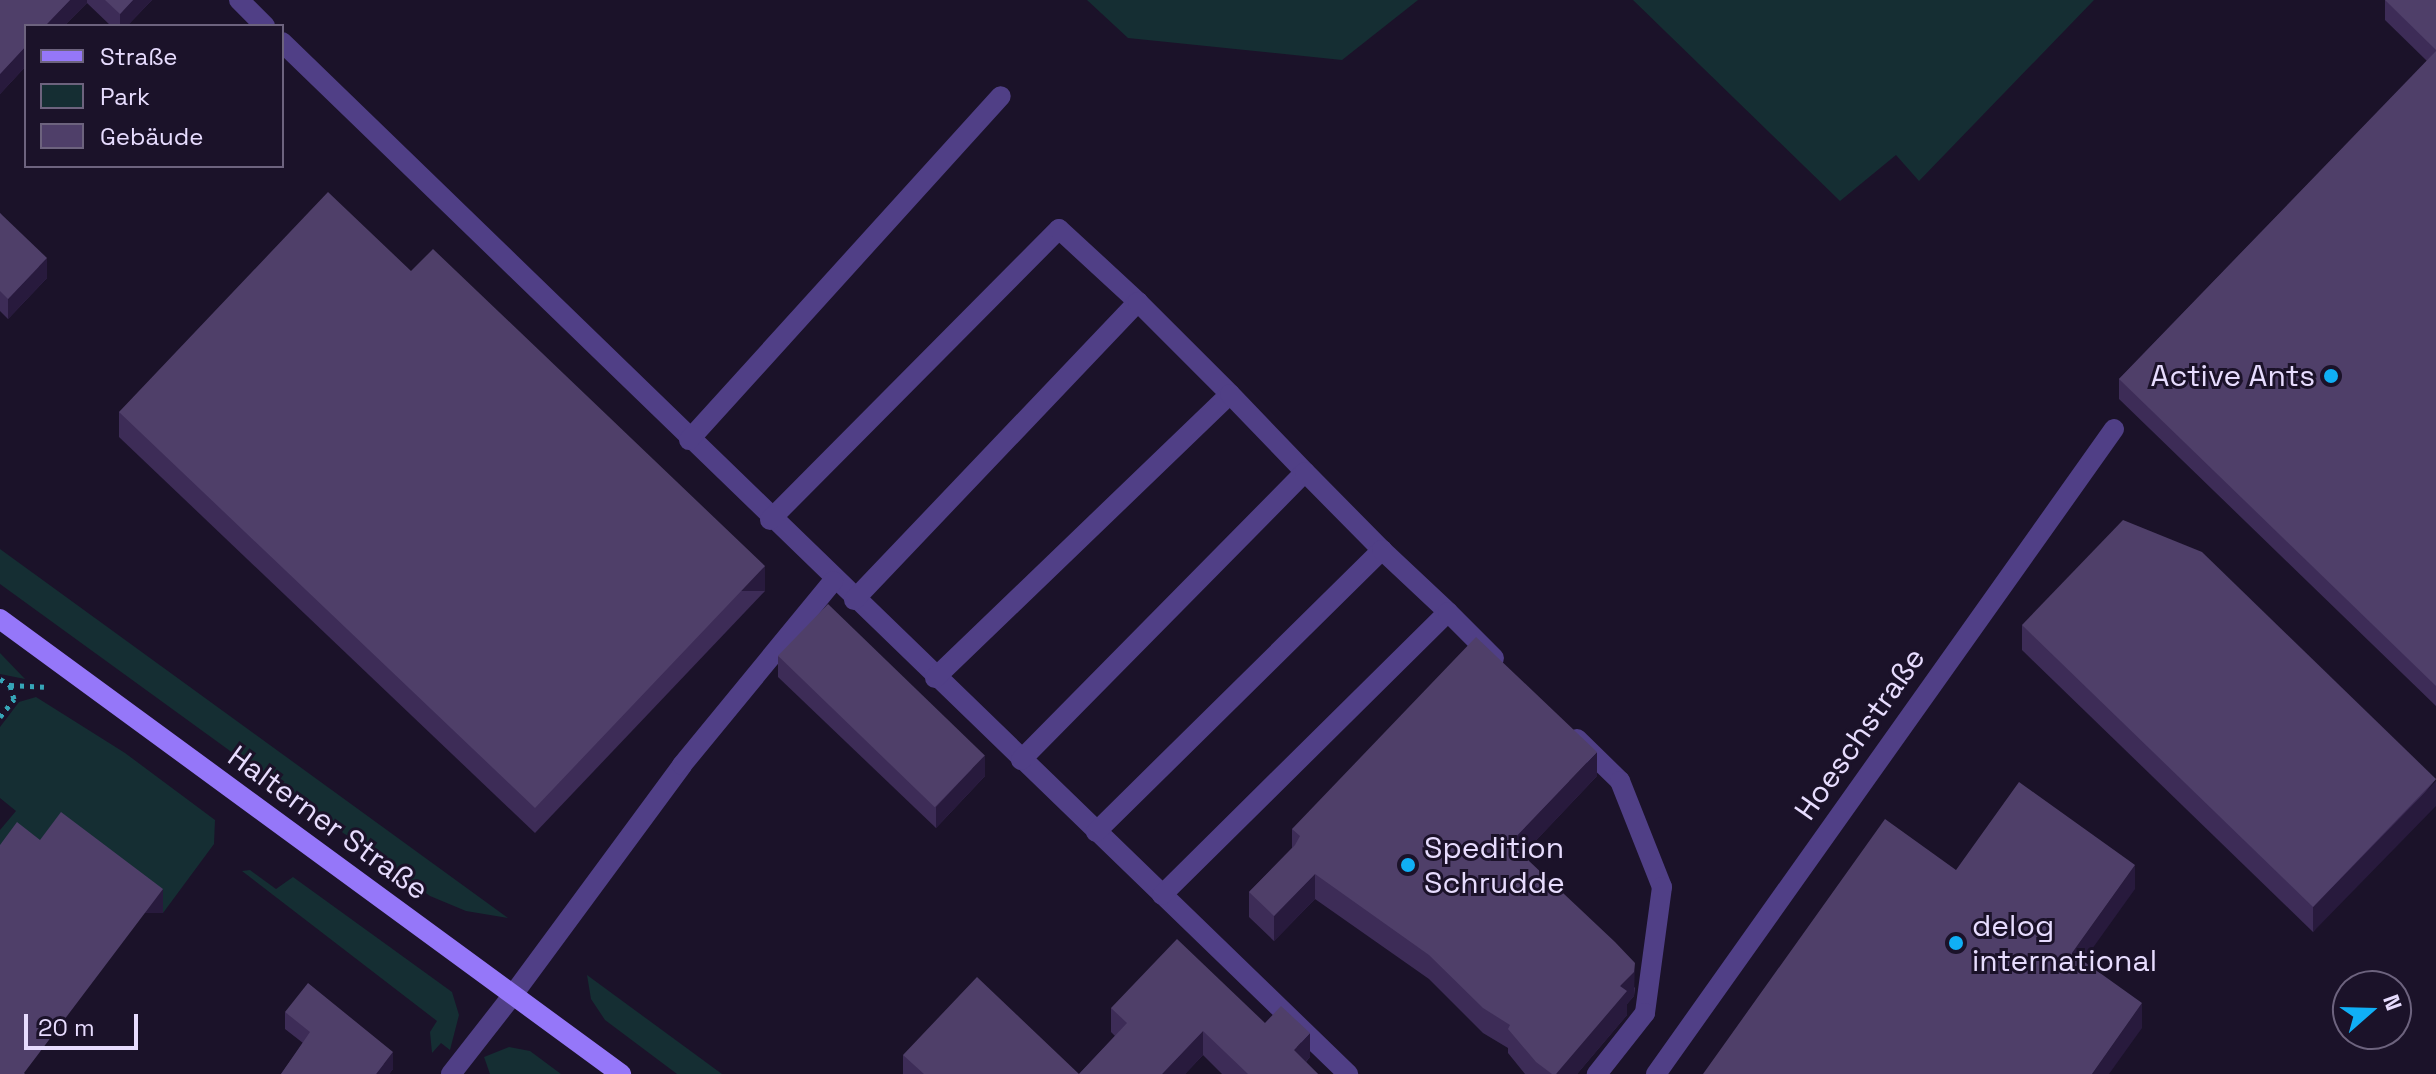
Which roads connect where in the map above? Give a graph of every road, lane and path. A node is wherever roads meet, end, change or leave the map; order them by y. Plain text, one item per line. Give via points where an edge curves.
1 (239, 0) edge
2 (263, 24) edge
3 (284, 44) edge
4 (1001, 96) dead end
5 (1138, 302) junction
6 (1230, 394) junction
7 (2114, 429) dead end
8 (689, 440) junction
9 (1305, 472) junction
10 (770, 520) junction
11 (1382, 550) junction
12 (833, 581) junction
13 (854, 600) junction
14 (1448, 612) junction
15 (0, 619) edge
16 (1513, 675) edge
17 (935, 678) junction
18 (10, 685) dead end
19 (0, 717) edge
20 (1566, 728) edge
21 (1021, 760) junction
22 (1096, 832) junction
23 (1162, 895) junction
24 (512, 996) junction
25 (451, 1074) edge
26 (621, 1074) edge
27 (1348, 1074) edge
28 (1597, 1074) edge
29 (1656, 1074) edge

1 - 2 street
3 - 8 street
4 - 8 street
5 - 6 street
5 - 10 street via 1059,229
5 - 13 street
6 - 9 street
6 - 17 street
7 - 29 street, Hoeschstraße
8 - 10 street
9 - 11 street
9 - 21 street
10 - 12 street
11 - 14 street
11 - 22 street
12 - 13 street
12 - 24 street via 682,765
13 - 17 street
14 - 16 street
14 - 23 street
15 - 24 main road, Halterner Straße
17 - 21 street
18 - 19 path via 14,699
20 - 28 street via 1620,781 1662,887 1645,1013
21 - 22 street
22 - 23 street
23 - 27 street
24 - 25 street
24 - 26 main road, Halterner Straße

